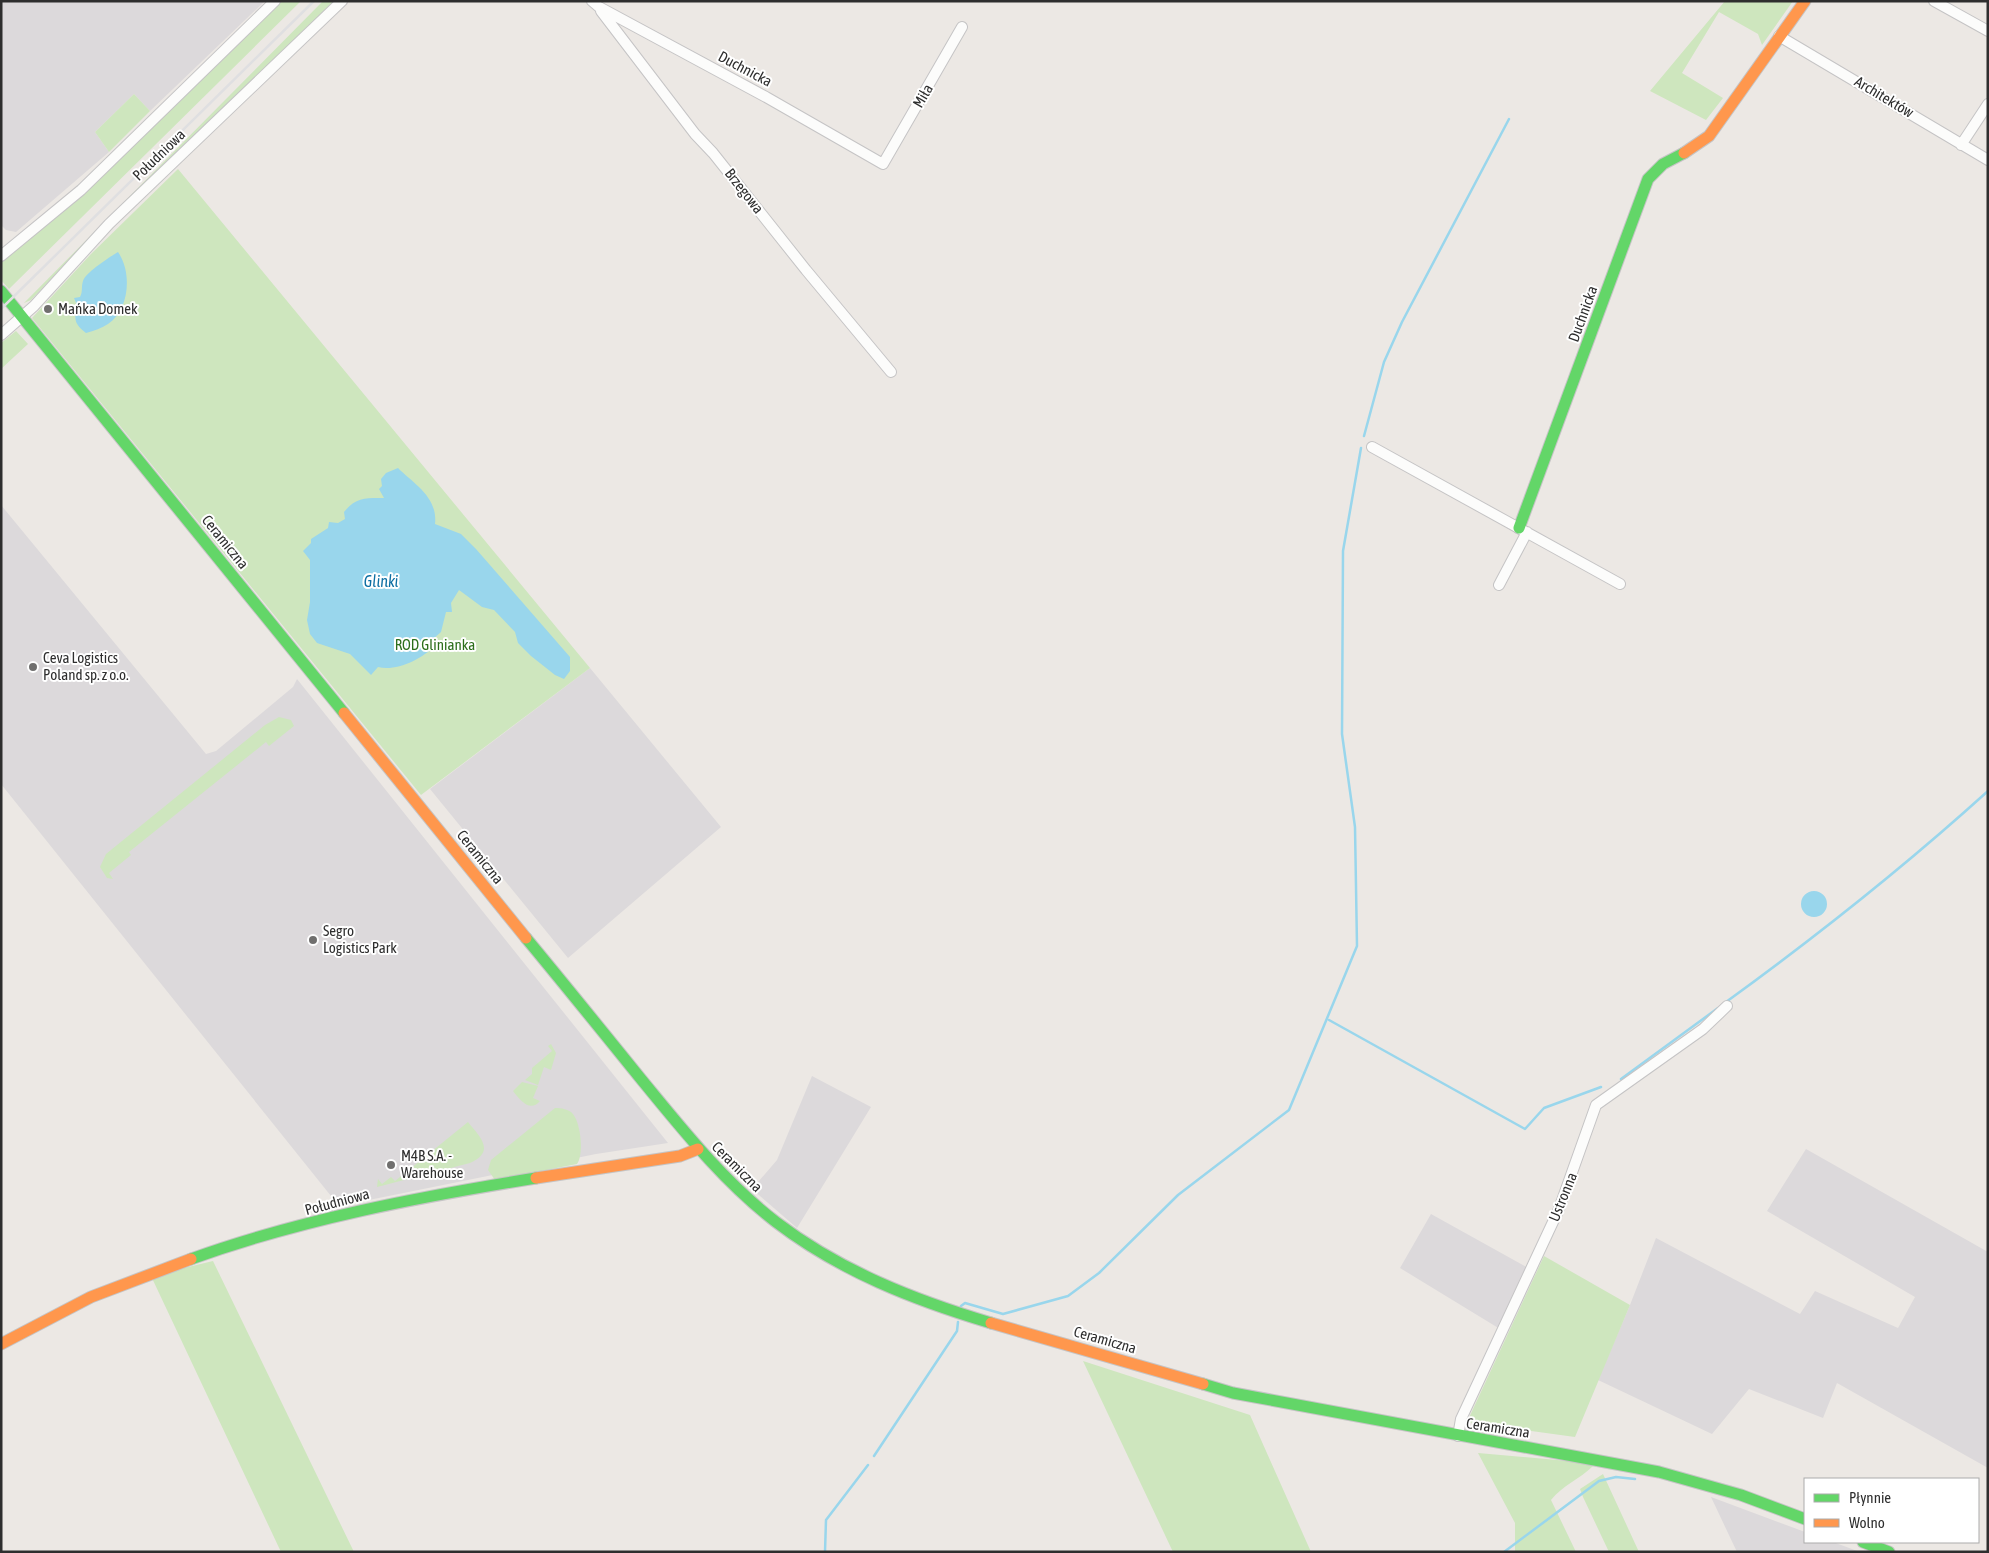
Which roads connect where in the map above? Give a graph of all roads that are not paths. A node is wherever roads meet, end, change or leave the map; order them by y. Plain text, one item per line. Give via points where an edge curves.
1 (276, 1) edge
2 (342, 1) edge
3 (1805, 1) edge
4 (1934, 1) edge
5 (596, 4) edge
6 (962, 27) dead end
7 (1988, 31) edge
8 (1779, 36) junction
9 (1988, 104) edge
10 (1961, 145) junction
11 (1988, 160) edge
12 (883, 164) joint
13 (1, 256) edge
14 (1, 291) edge
15 (22, 317) junction
16 (1, 335) edge
17 (891, 372) dead end
18 (1372, 447) dead end
19 (1523, 530) junction
20 (1620, 584) dead end
21 (1499, 585) dead end
22 (1727, 1006) dead end
23 (698, 1149) junction
24 (1, 1344) edge
25 (1458, 1436) junction
26 (1804, 1519) edge
27 (1867, 1543) edge
28 (1890, 1552) edge

1 - 13 street via 81,190
2 - 15 street, Południowa via 109,224
3 - 8 main road, Duchnicka
4 - 7 street
5 - 12 street, Duchnicka
5 - 17 street, Brzegowa via 694,134 713,153
6 - 12 street, Miła
8 - 10 street, Architektów
8 - 19 main road, Duchnicka via 1709,136 1696,148 1658,164 1648,178
9 - 10 street
10 - 11 street, Architektów
14 - 15 main road, Ceramiczna
15 - 16 street, Południowa
15 - 23 main road, Ceramiczna
18 - 19 street
19 - 20 street
19 - 21 street
22 - 25 street, Ustronna via 1703,1029 1596,1105 1558,1209 1461,1420
23 - 24 main road, Południowa via 680,1156 418,1197 314,1223 145,1276 62,1311
23 - 25 main road, Ceramiczna via 770,1220 830,1258 901,1294 1233,1393
25 - 26 main road, Ceramiczna via 1694,1480
27 - 28 main road

